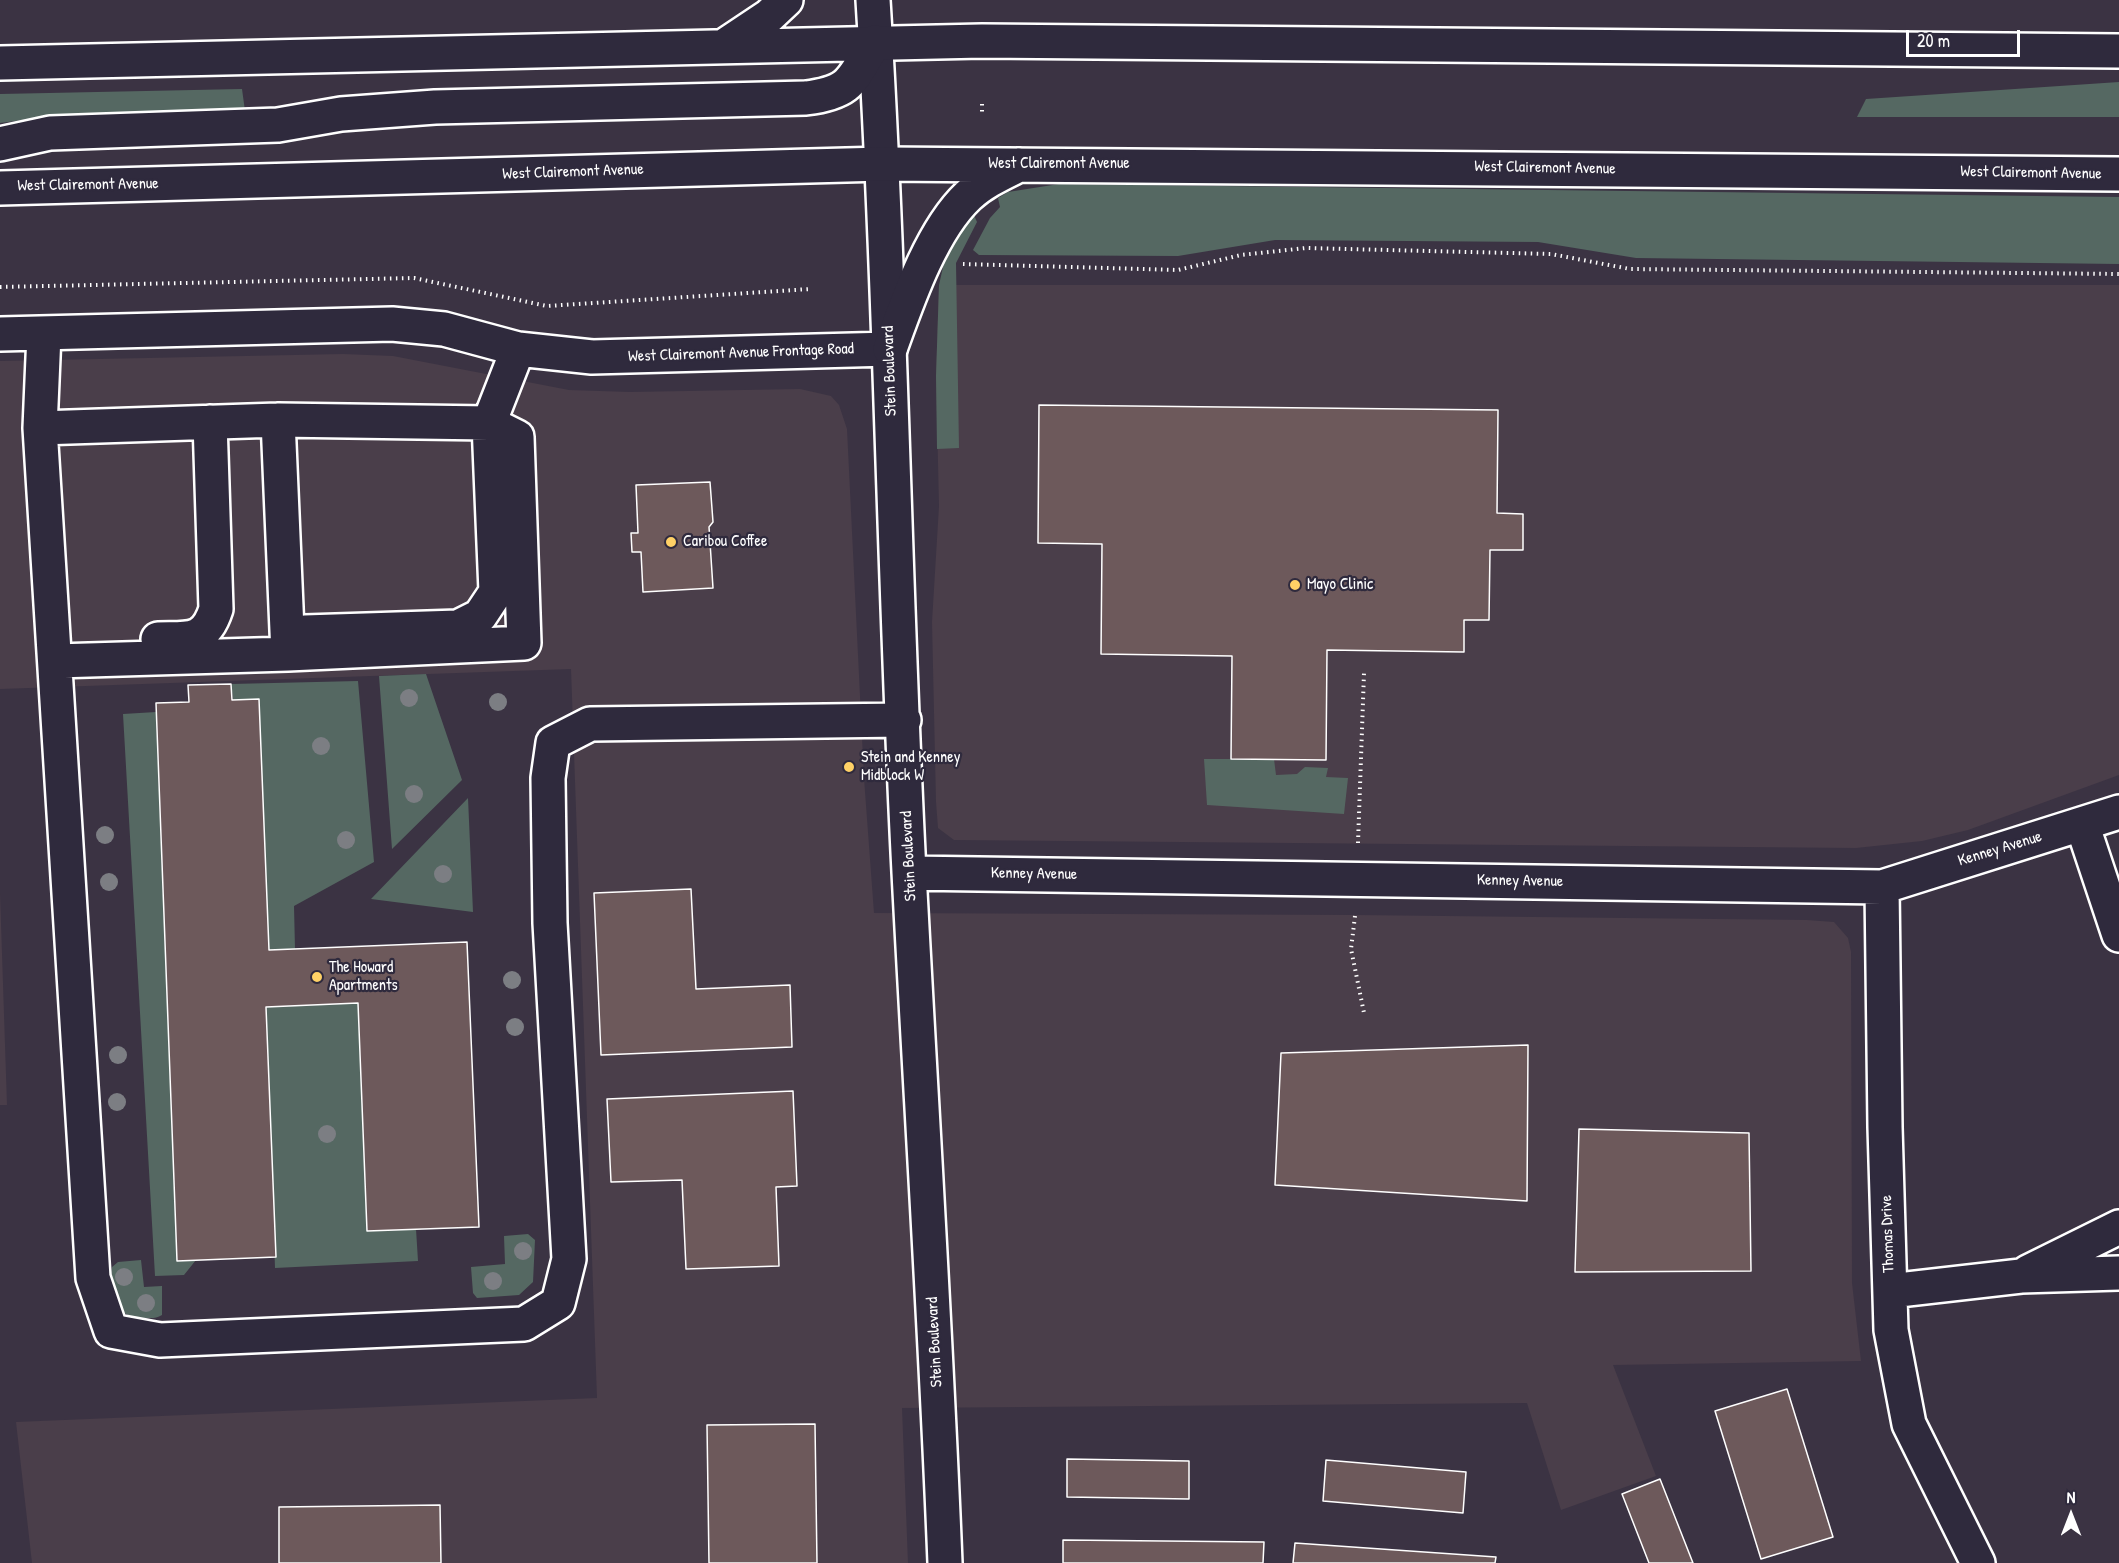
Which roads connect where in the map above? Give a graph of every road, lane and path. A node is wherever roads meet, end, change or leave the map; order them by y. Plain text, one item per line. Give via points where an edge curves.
1 (786, 0) edge
2 (873, 0) edge
3 (875, 42) junction
4 (724, 46) junction
5 (2119, 51) edge
6 (0, 63) edge
7 (982, 104) dead end
8 (982, 112) dead end
9 (0, 144) edge
10 (1024, 163) junction
11 (883, 164) junction
12 (2119, 174) edge
13 (0, 188) edge
14 (963, 264) dead end
15 (2119, 274) edge
16 (0, 334) edge
17 (44, 334) junction
18 (518, 348) junction
19 (890, 349) junction
20 (278, 420) junction
21 (210, 422) junction
22 (489, 423) junction
23 (40, 428) junction
24 (288, 654) junction
25 (68, 661) junction
26 (904, 720) junction
27 (2119, 812) edge
28 (2082, 824) junction
29 (909, 873) junction
30 (1882, 887) junction
31 (2119, 934) edge
32 (2119, 1227) edge
33 (2119, 1273) edge
34 (2021, 1276) junction
35 (1890, 1290) junction
36 (945, 1563) edge
37 (1978, 1563) edge

1 - 4 main road
2 - 3 main road, Stein Boulevard
3 - 4 main road
3 - 5 main road
3 - 9 main road via 847,86 829,95 806,98 435,107 341,114 278,125 50,133
3 - 11 main road, Stein Boulevard
4 - 6 main road
7 - 8 path
10 - 11 main road, West Clairemont Avenue
10 - 12 main road, West Clairemont Avenue
10 - 19 main road via 986,182 956,209 923,268
11 - 13 main road, West Clairemont Avenue
11 - 19 main road, Stein Boulevard
14 - 15 path via 1178,270 1241,255 1306,248 1551,254 1630,269
16 - 17 main road, West Clairemont Avenue Frontage Road
17 - 18 main road, West Clairemont Avenue Frontage Road via 392,324 444,329
17 - 23 main road
18 - 19 main road, West Clairemont Avenue Frontage Road via 592,357
18 - 22 main road
19 - 26 main road, Stein Boulevard
20 - 21 main road
20 - 22 main road
20 - 24 main road
21 - 23 main road
21 - 25 main road via 216,609 210,627 196,638 113,641
22 - 24 main road via 496,592 480,616 458,627 305,632
22 - 24 main road via 517,437 524,643
23 - 25 main road
24 - 25 main road
25 - 26 main road via 93,1278 111,1331 160,1340 524,1324 558,1303 569,1259 550,923 548,778 553,743 590,724
26 - 29 main road, Stein Boulevard
27 - 28 main road, Kenney Avenue
28 - 30 main road, Kenney Avenue
28 - 31 main road
29 - 30 main road, Kenney Avenue
29 - 36 main road, Stein Boulevard
30 - 35 main road, Thomas Drive
32 - 34 main road
33 - 34 main road
34 - 35 main road
35 - 37 main road, Thomas Drive via 1891,1330 1909,1424

